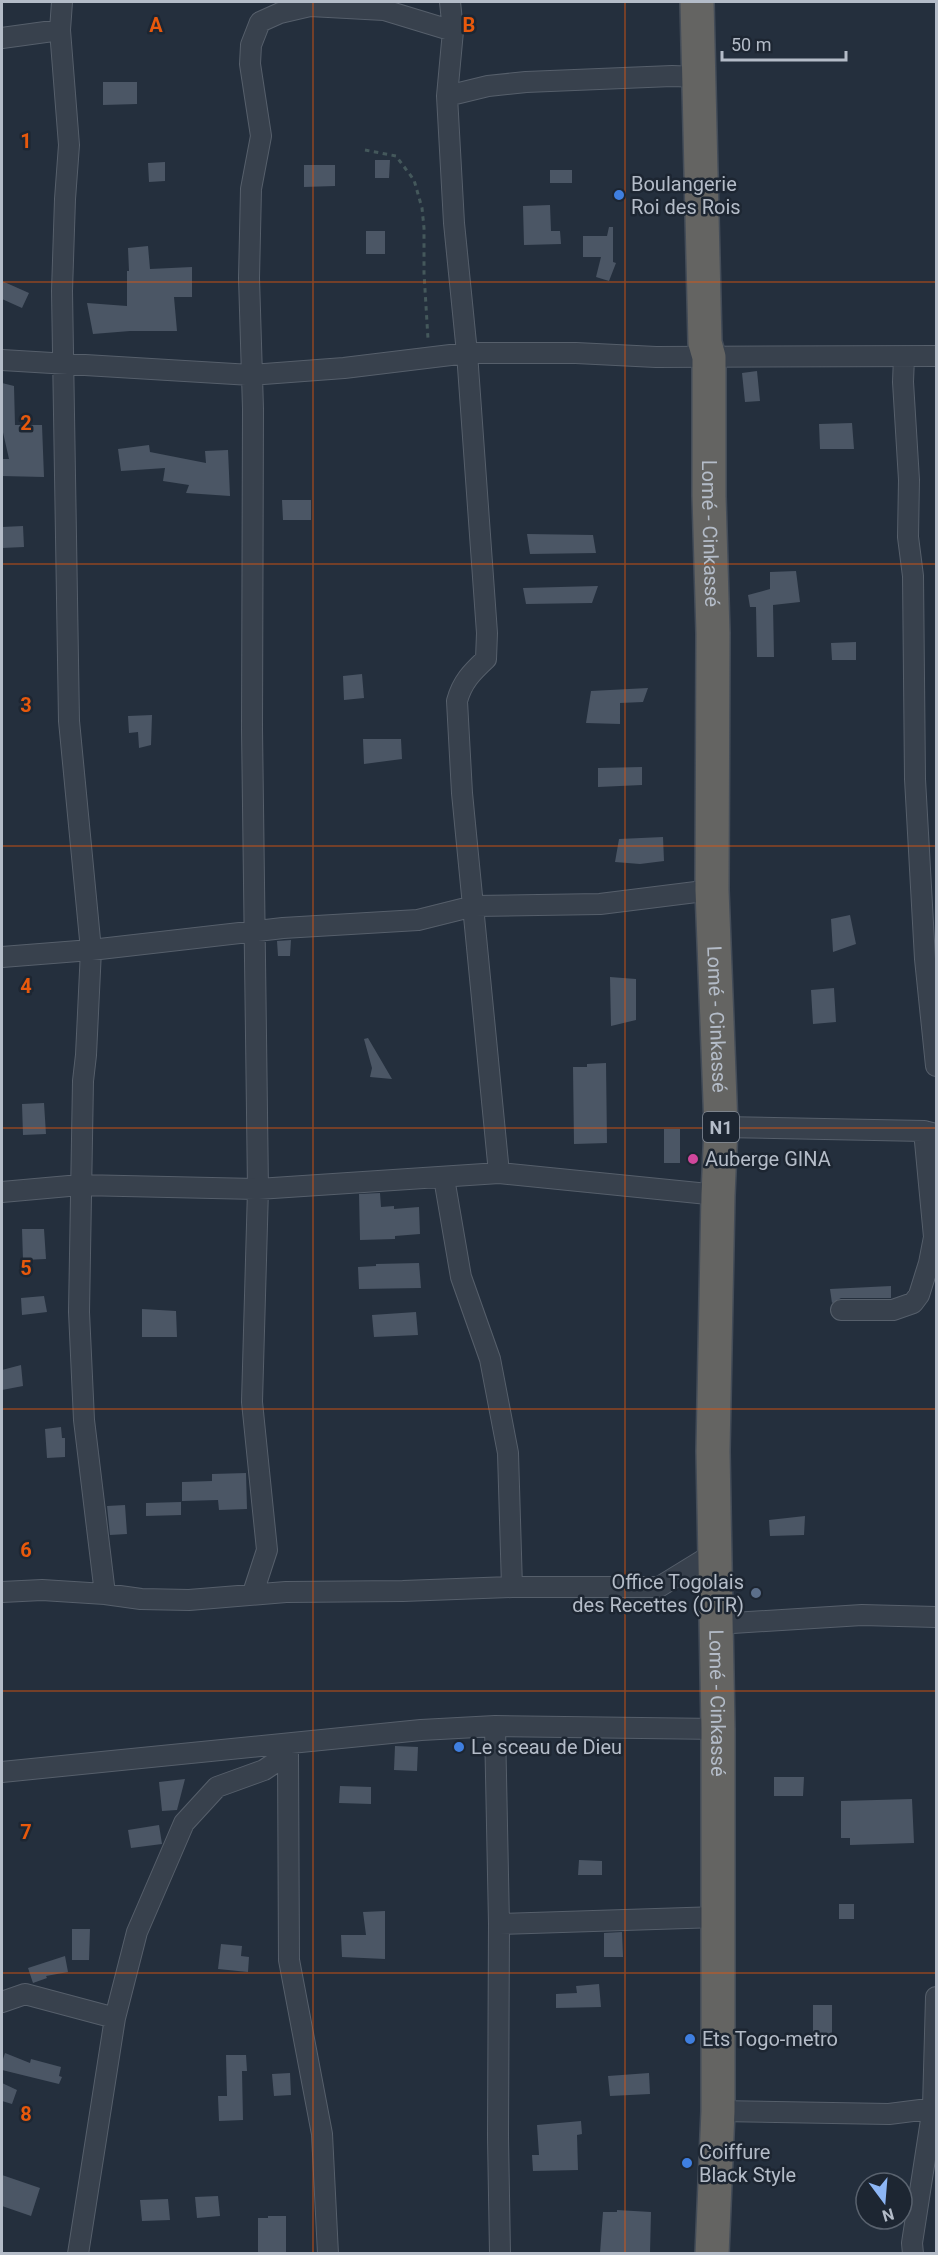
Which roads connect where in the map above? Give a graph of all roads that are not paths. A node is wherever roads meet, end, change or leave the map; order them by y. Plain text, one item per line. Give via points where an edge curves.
1 (62, 2) edge
2 (450, 2) edge
3 (697, 2) edge
4 (60, 30) junction
5 (453, 31) junction
6 (2, 38) edge
7 (699, 77) junction
8 (447, 96) junction
9 (467, 353) junction
10 (936, 356) edge
11 (709, 357) junction
12 (904, 357) junction
13 (2, 360) edge
14 (63, 364) junction
15 (251, 375) junction
16 (712, 890) junction
17 (474, 906) junction
18 (256, 932) junction
19 (91, 950) junction
20 (2, 957) edge
21 (936, 1066) edge
22 (721, 1127) junction
23 (930, 1132) edge
24 (499, 1173) junction
25 (444, 1178) junction
26 (81, 1185) junction
27 (258, 1189) junction
28 (2, 1192) edge
29 (718, 1195) junction
30 (841, 1310) dead end
31 (716, 1552) junction
32 (512, 1587) junction
33 (2, 1592) edge
34 (253, 1593) junction
35 (105, 1594) junction
36 (936, 1617) edge
37 (717, 1624) junction
38 (495, 1726) junction
39 (718, 1729) junction
40 (288, 1749) junction
41 (2, 1772) edge
42 (718, 1917) junction
43 (499, 1924) junction
44 (936, 1997) edge
45 (2, 2002) edge
46 (115, 2018) junction
47 (935, 2108) edge
48 (718, 2111) junction
49 (78, 2253) edge
50 (328, 2253) edge
51 (500, 2253) edge
52 (712, 2253) edge
53 (913, 2253) edge

1 - 4 street
2 - 5 street
3 - 7 highway, Lomé - Cinkassé / N1
4 - 6 street
4 - 14 street via 69,145 62,280
5 - 8 street
5 - 15 street via 384,10 310,6 260,22 251,45 250,64 261,136 251,189
7 - 8 street via 526,82
7 - 11 highway, Lomé - Cinkassé / N1 via 705,343
8 - 9 street
9 - 11 street
9 - 15 street via 344,369
9 - 17 street via 487,633 486,659 460,688 457,701
10 - 12 street
11 - 12 street
11 - 16 highway, Lomé - Cinkassé / N1
12 - 21 street via 913,576 915,778 925,959
13 - 14 street
14 - 15 street
14 - 19 street via 69,721
15 - 18 street
16 - 17 street via 600,904
16 - 22 highway, Lomé - Cinkassé / N1
17 - 18 street via 418,920
17 - 24 street
18 - 19 street
18 - 27 street
19 - 20 street
19 - 26 street via 82,1082
22 - 23 street
22 - 29 highway, Lomé - Cinkassé / N1
23 - 30 street via 933,1237 919,1296 913,1303 893,1310
24 - 25 street
24 - 29 street
25 - 27 street
25 - 32 street via 461,1277 490,1359 508,1453
26 - 27 street
26 - 28 street
26 - 35 street via 79,1312 84,1420
27 - 34 street via 252,1402 267,1550
29 - 31 highway, Lomé - Cinkassé / N1 via 713,1451
31 - 32 street via 659,1587
31 - 37 highway, Lomé - Cinkassé / N1
32 - 34 street
33 - 35 street
34 - 35 street via 189,1600
36 - 37 street via 862,1615
37 - 39 highway, Lomé - Cinkassé / N1
38 - 39 street
38 - 40 street via 421,1730
38 - 43 street
39 - 42 highway, Lomé - Cinkassé / N1
40 - 41 street
40 - 46 street via 264,1770 217,1787 184,1823 137,1932
40 - 50 street via 289,1960 322,2134
42 - 43 street
42 - 48 highway, Lomé - Cinkassé / N1
43 - 51 street
44 - 47 street
45 - 46 street via 25,1994
46 - 49 street
47 - 48 street via 889,2114
47 - 53 street
48 - 52 highway, Lomé - Cinkassé / N1

